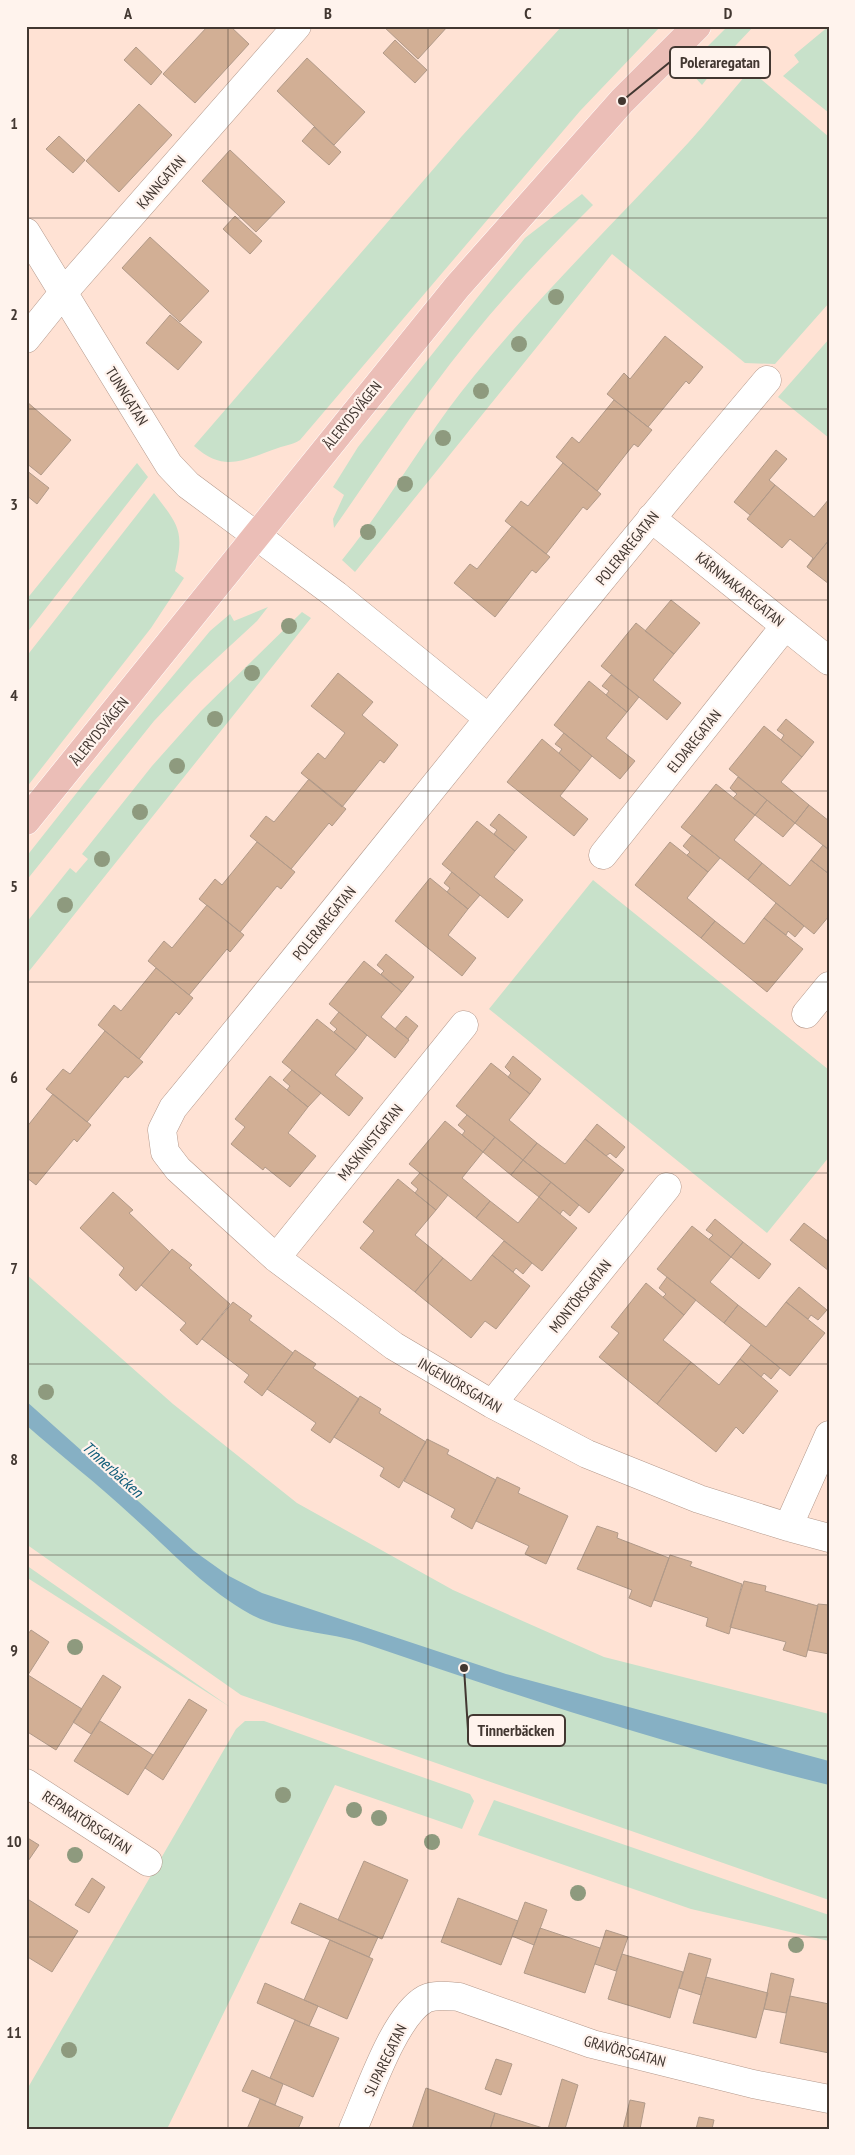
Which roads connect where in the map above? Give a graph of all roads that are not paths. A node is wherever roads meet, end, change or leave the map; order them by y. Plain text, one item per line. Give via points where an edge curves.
1 (297, 26) edge
2 (697, 26) edge
3 (26, 232) edge
4 (63, 293) junction
5 (26, 339) edge
6 (767, 380) dead end
7 (651, 518) junction
8 (256, 534) junction
9 (785, 626) junction
10 (829, 661) edge
11 (488, 718) junction
12 (26, 821) edge
13 (603, 855) dead end
14 (829, 986) edge
15 (806, 1014) dead end
16 (464, 1026) dead end
17 (162, 1130) joint
18 (667, 1187) dead end
19 (276, 1258) junction
20 (492, 1404) junction
21 (829, 1435) edge
22 (788, 1527) junction
23 (829, 1538) edge
24 (26, 1783) edge
25 (148, 1862) dead end
26 (426, 1999) joint
27 (829, 2099) edge
28 (353, 2129) edge

1 - 4 street, KANNGATAN
2 - 8 main road, ÅLERYDSVÄGEN via 622,101 458,287
3 - 4 street, TUNNGATAN
4 - 5 street, KANNGATAN
4 - 8 street, TUNNGATAN via 169,465 188,484
6 - 7 street, POLERAREGATAN
7 - 9 street, KÄRNMAKAREGATAN
7 - 11 street, POLERAREGATAN
8 - 11 street
8 - 12 main road, ÅLERYDSVÄGEN
9 - 10 street, KÄRNMAKAREGATAN
9 - 13 street, ELDAREGATAN
11 - 17 street, POLERAREGATAN via 173,1108
14 - 15 street
16 - 19 street, MASKINISTGATAN
17 - 19 street, INGENJÖRSGATAN via 165,1152 178,1169
18 - 20 street, MONTÖRSGATAN
19 - 20 street, INGENJÖRSGATAN via 394,1346
20 - 22 street, INGENJÖRSGATAN via 609,1464 699,1499
21 - 22 street
22 - 23 street, INGENJÖRSGATAN
24 - 25 street, REPARATÖRSGATAN
26 - 27 street, GRAVÖRSGATAN via 442,1995 458,1997 592,2044 752,2084
26 - 28 street, SLIPAREGATAN via 411,2010 397,2030

